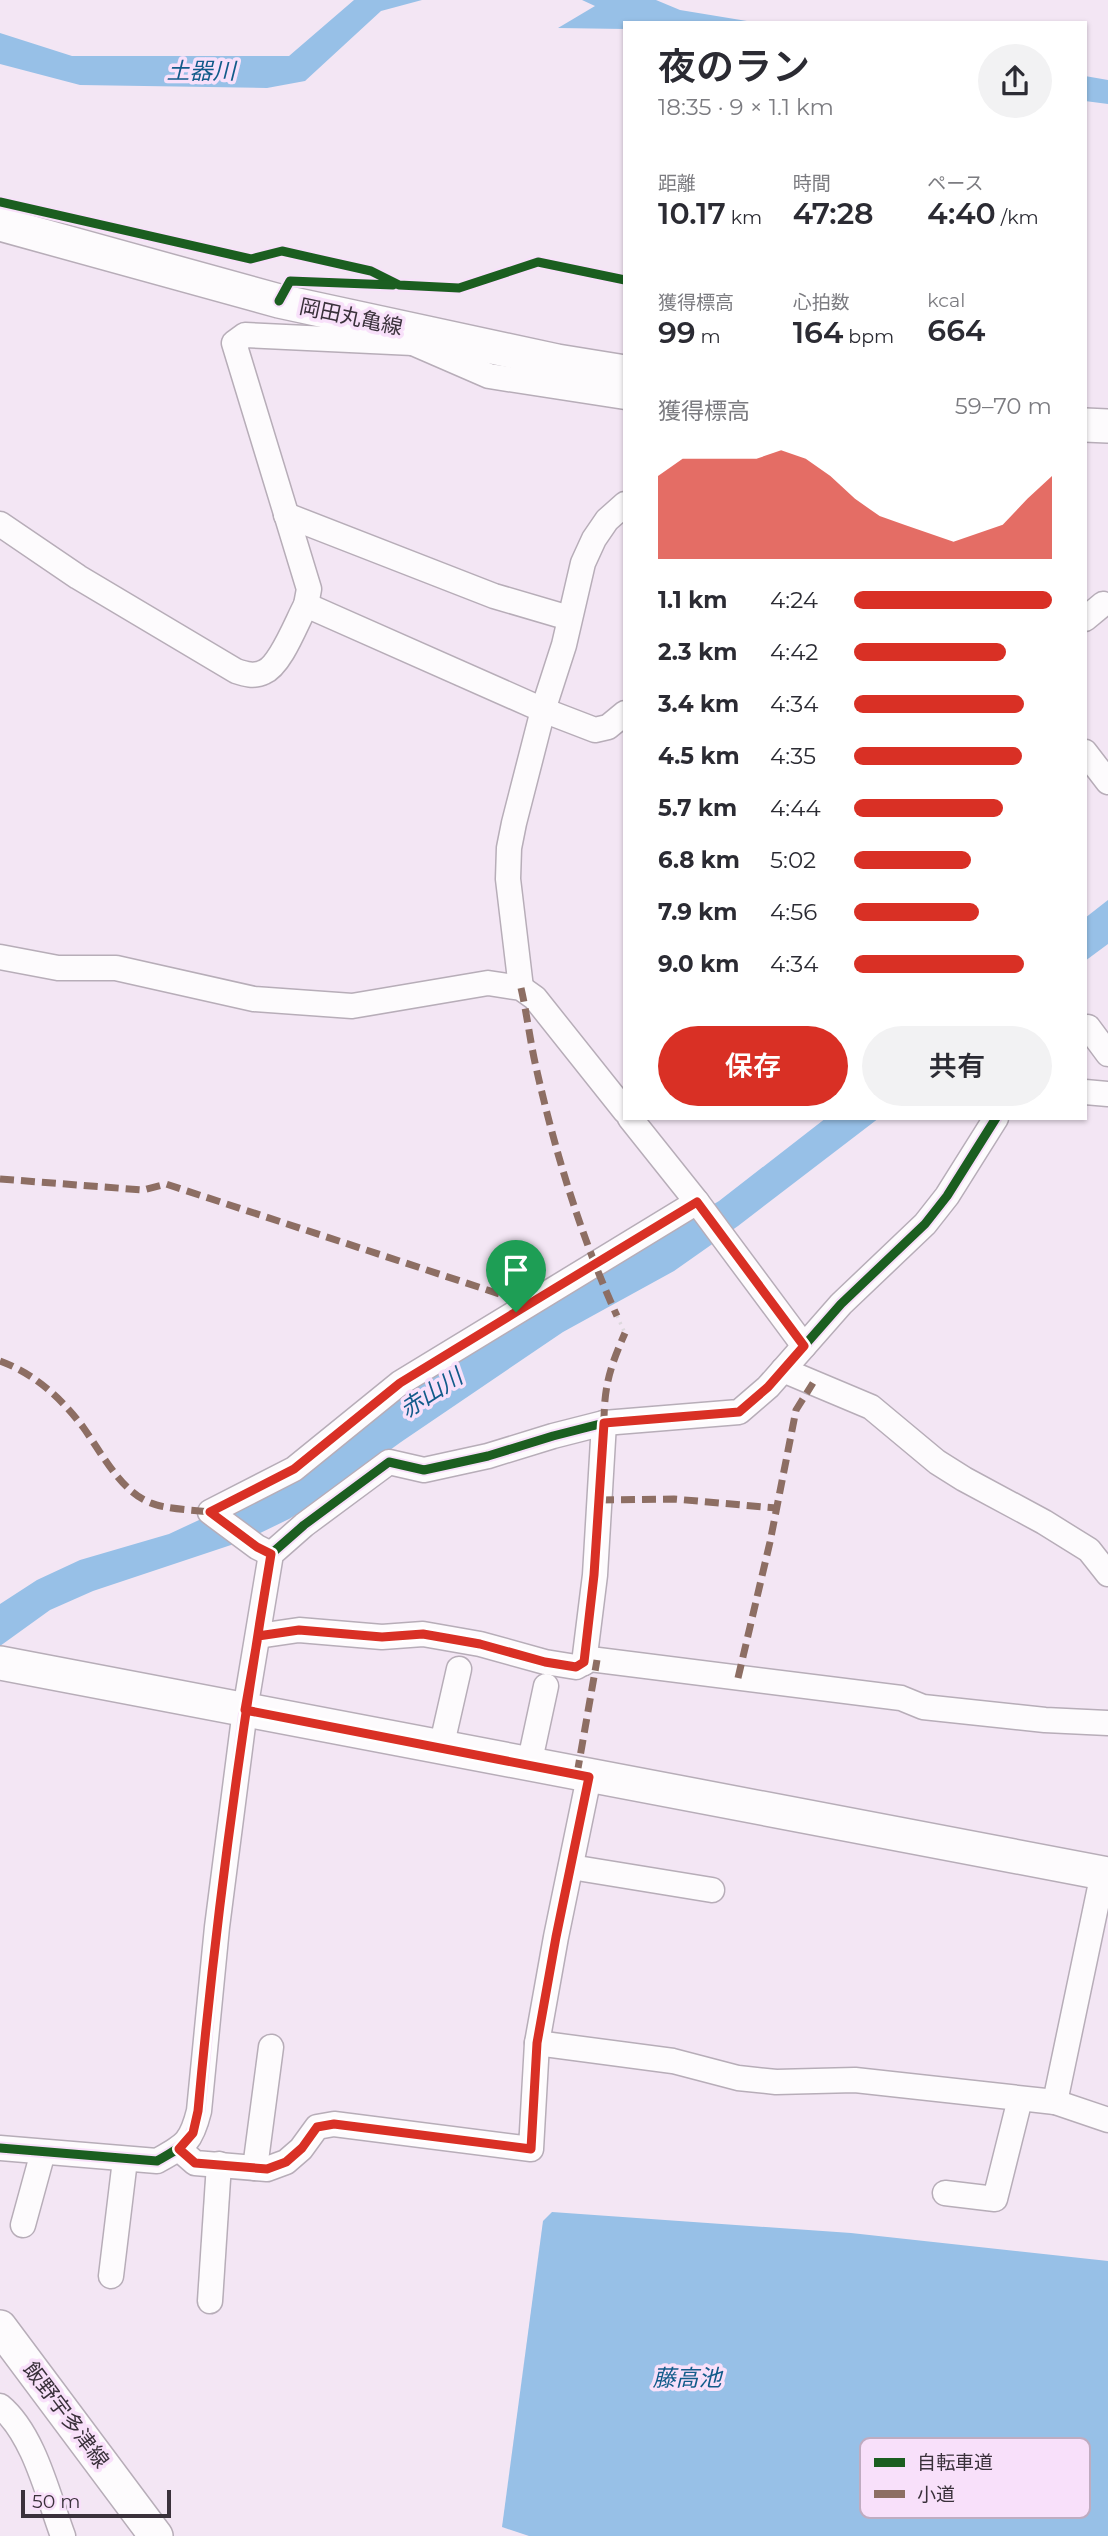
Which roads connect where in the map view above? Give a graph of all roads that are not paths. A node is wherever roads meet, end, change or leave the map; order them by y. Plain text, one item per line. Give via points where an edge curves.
1 (0, 224) edge
2 (416, 337) junction
3 (623, 372) edge
4 (623, 397) edge
5 (1087, 425) edge
6 (1108, 426) edge
7 (623, 506) edge
8 (286, 515) junction
9 (0, 524) edge
10 (306, 605) junction
11 (569, 618) junction
12 (543, 710) junction
13 (623, 715) edge
14 (1087, 755) edge
15 (1108, 782) edge
16 (0, 957) edge
17 (521, 988) junction
18 (1088, 1027) dead end
19 (1108, 1054) edge
20 (1087, 1092) edge
21 (1108, 1094) edge
22 (623, 1108) edge
23 (632, 1120) edge
24 (995, 1120) edge
25 (697, 1202) junction
26 (804, 1346) junction
27 (783, 1370) junction
28 (604, 1423) junction
29 (264, 1551) junction
30 (1108, 1574) edge
31 (258, 1636) junction
32 (0, 1662) edge
33 (584, 1662) junction
34 (459, 1669) dead end
35 (546, 1686) dead end
36 (245, 1710) junction
37 (1108, 1723) edge
38 (441, 1748) junction
39 (528, 1765) junction
40 (589, 1777) junction
41 (571, 1867) junction
42 (1105, 1874) edge
43 (712, 1889) dead end
44 (537, 2043) junction
45 (271, 2047) dead end
46 (1020, 2098) junction
47 (1055, 2102) junction
48 (1108, 2120) edge
49 (0, 2148) edge
50 (179, 2149) junction
51 (43, 2152) junction
52 (125, 2160) junction
53 (219, 2164) junction
54 (255, 2168) junction
55 (945, 2193) dead end
56 (23, 2225) dead end
57 (111, 2276) dead end
58 (209, 2301) dead end
59 (0, 2327) edge
60 (0, 2406) edge
61 (63, 2536) edge
62 (156, 2536) edge

1 - 2 street, 岡田丸亀線
2 - 3 street, 岡田丸亀線
2 - 4 street via 489,376
2 - 8 street via 244,335 234,343
5 - 6 street
7 - 11 street via 594,539 583,562
8 - 10 street via 309,589
8 - 11 street via 494,596
9 - 10 street via 78,578 250,675 265,672 276,661
10 - 12 street
11 - 12 street
12 - 13 street via 595,730 608,727
12 - 17 street via 509,848 510,910
14 - 15 street
16 - 17 street via 58,968 116,968 254,999 352,1006 488,983
17 - 22 street via 535,998
18 - 19 street
20 - 21 street
23 - 25 street
24 - 26 street via 925,1224
25 - 26 street
25 - 29 street via 400,1383 294,1469 210,1512
26 - 27 street
27 - 28 street via 739,1412
27 - 30 street via 872,1407 946,1468 1089,1550
28 - 29 street via 424,1471 389,1462
28 - 33 street
29 - 31 street
31 - 33 street via 299,1630 382,1637 423,1634 545,1662 576,1667
31 - 36 street
32 - 36 street
33 - 37 street via 590,1659 901,1698 923,1707
34 - 38 street
35 - 39 street
36 - 38 street
36 - 50 street via 198,2111 193,2133
38 - 39 street
39 - 40 street
40 - 41 street
40 - 42 street
41 - 43 street
41 - 44 street
42 - 47 street
44 - 46 street via 673,2062 738,2078 855,2080
44 - 54 street via 531,2149 334,2124 317,2127 286,2162
45 - 54 street
46 - 47 street
46 - 55 street via 995,2199
47 - 48 street
49 - 51 street
50 - 52 street via 157,2161
50 - 53 street via 195,2163
51 - 52 street
51 - 56 street
52 - 57 street
53 - 54 street
53 - 58 street
59 - 62 street, 飯野宇多津線
60 - 61 street via 19,2427 35,2459

